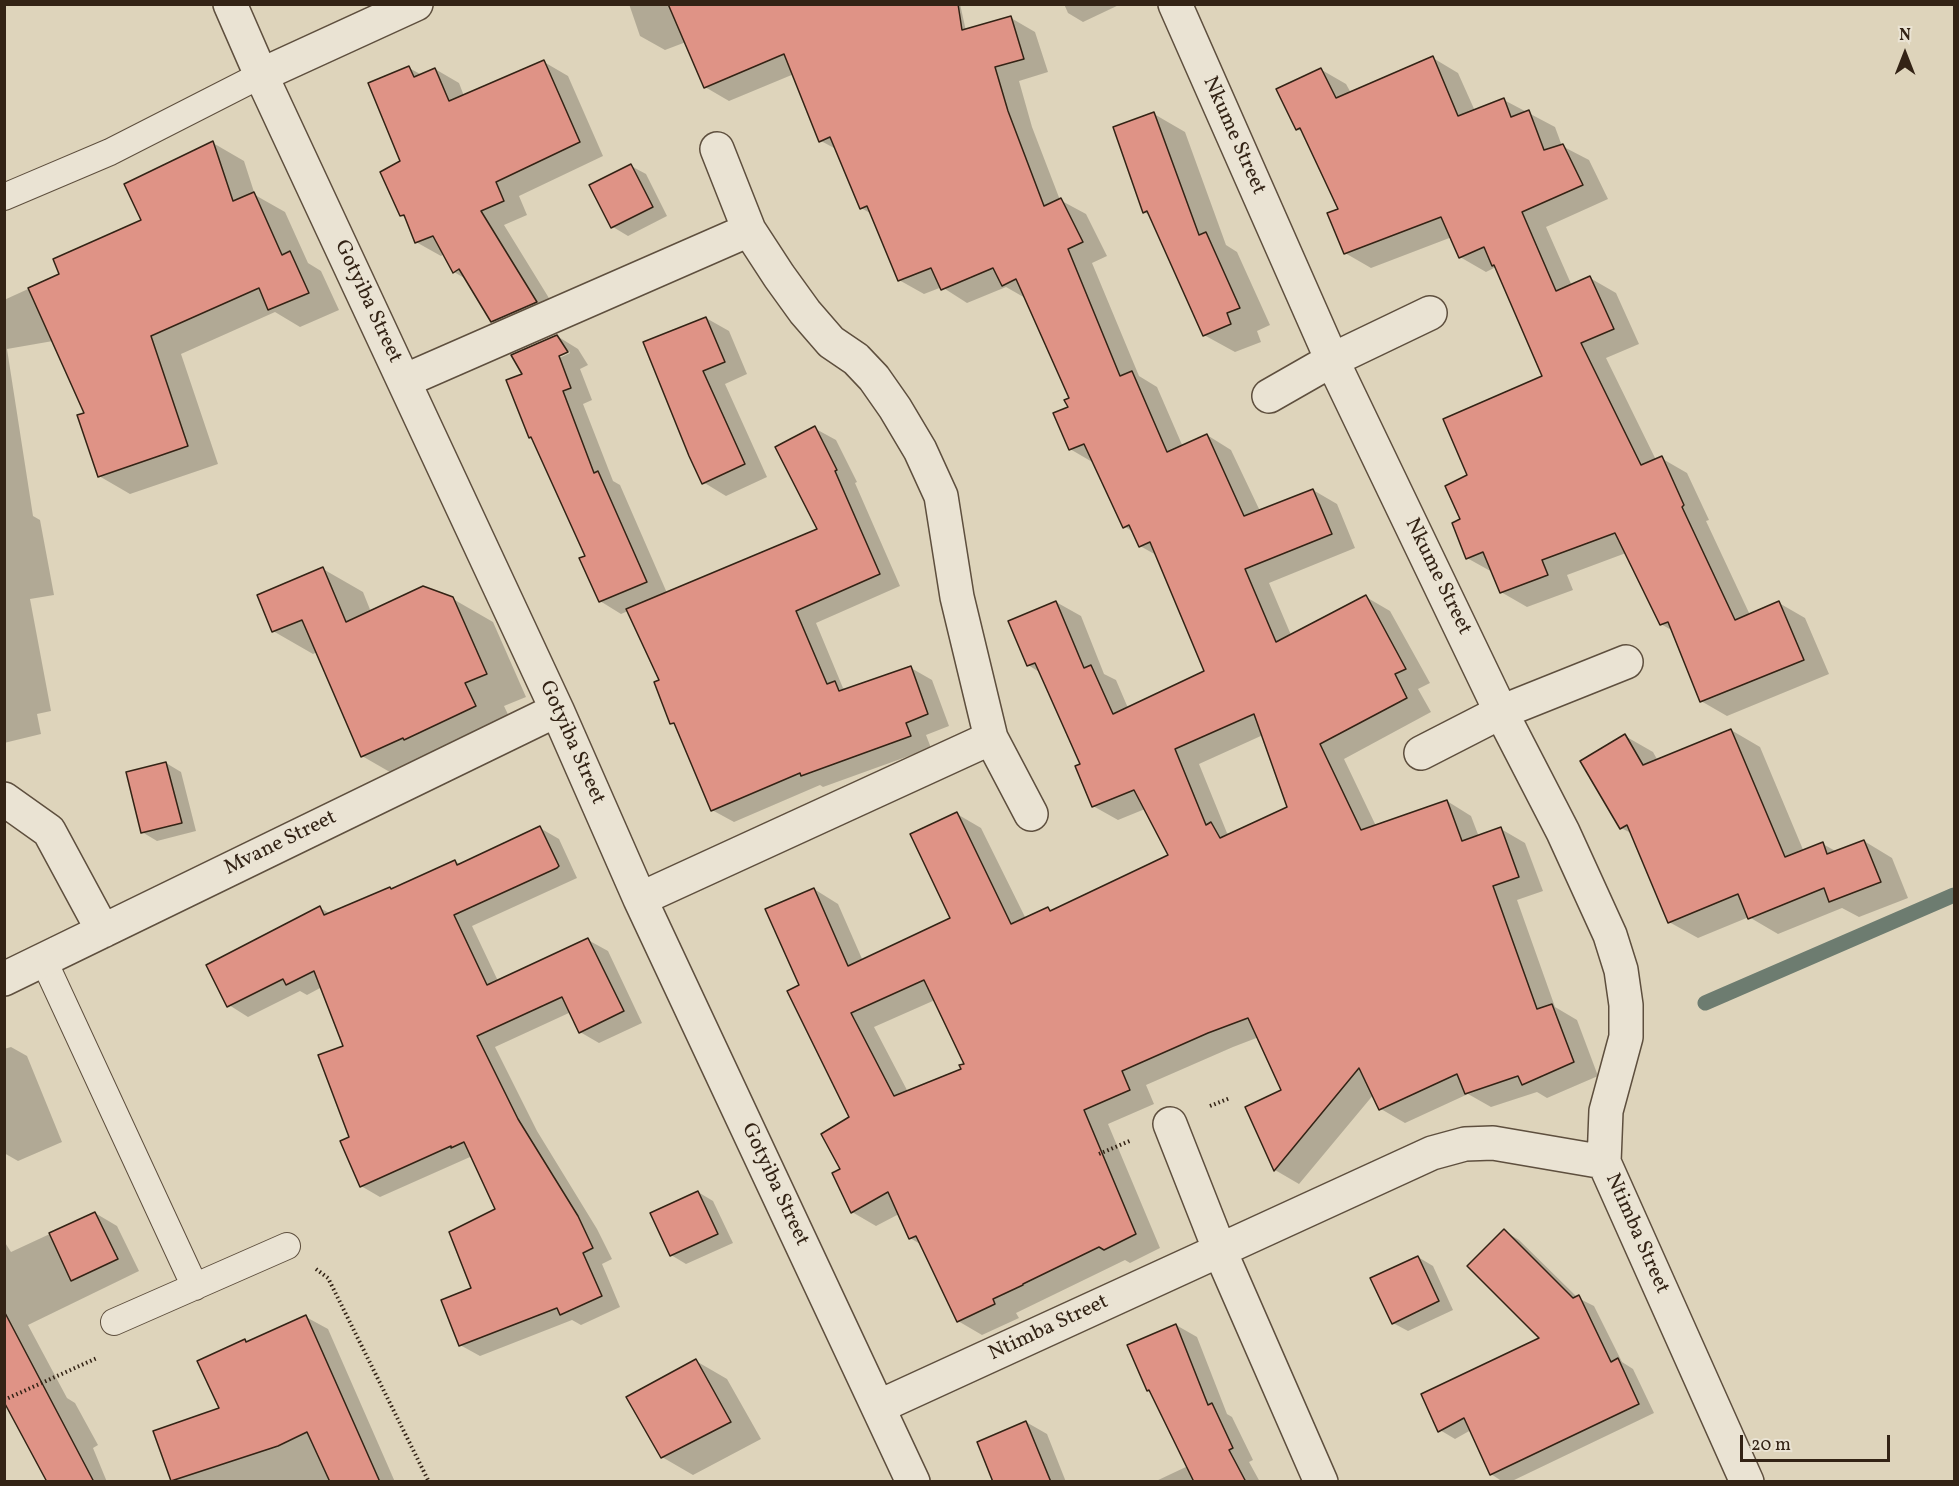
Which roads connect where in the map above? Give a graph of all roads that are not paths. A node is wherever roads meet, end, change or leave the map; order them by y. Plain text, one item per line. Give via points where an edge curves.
1 (231, 4) edge
2 (416, 4) edge
3 (1174, 4) edge
4 (261, 75) junction
5 (717, 149) dead end
6 (4, 197) edge
7 (749, 230) junction
8 (1430, 313) dead end
9 (1332, 360) junction
10 (404, 381) junction
11 (1269, 396) dead end
12 (1626, 662) dead end
13 (557, 710) junction
14 (1502, 712) junction
15 (991, 738) junction
16 (1421, 753) dead end
17 (4, 799) edge
18 (1032, 814) dead end
19 (640, 899) junction
20 (103, 931) junction
21 (44, 961) junction
22 (4, 979) edge
23 (1170, 1124) dead end
24 (1604, 1162) junction
25 (287, 1246) road end
26 (1220, 1251) junction
27 (195, 1287) junction
28 (114, 1322) road end
29 (878, 1407) junction
30 (913, 1482) edge
31 (1322, 1482) edge
32 (1747, 1482) edge

1 - 4 street, Gotyiba Street
2 - 4 street
3 - 9 street, Nkume Street
4 - 6 lane via 110,152
4 - 10 street, Gotyiba Street
5 - 7 street
7 - 10 street
7 - 15 street via 805,312 831,342 856,359 874,378 920,450 941,496 957,597
8 - 9 street
9 - 11 street
9 - 14 street, Nkume Street
10 - 13 street, Gotyiba Street
12 - 14 street
13 - 19 street, Gotyiba Street
13 - 20 street, Mvane Street
14 - 16 street
14 - 24 street, Nkume Street via 1563,832 1610,935 1621,970 1626,1037 1606,1111
15 - 18 street
15 - 19 street
17 - 20 street via 49,831
19 - 29 street, Gotyiba Street
20 - 21 street, Mvane Street
21 - 22 street, Mvane Street
21 - 27 lane
23 - 26 street
24 - 26 street, Ntimba Street via 1493,1143 1465,1144 1432,1154
24 - 32 street, Ntimba Street
25 - 27 lane
26 - 29 street, Ntimba Street
26 - 31 street
27 - 28 lane
29 - 30 street, Gotyiba Street

